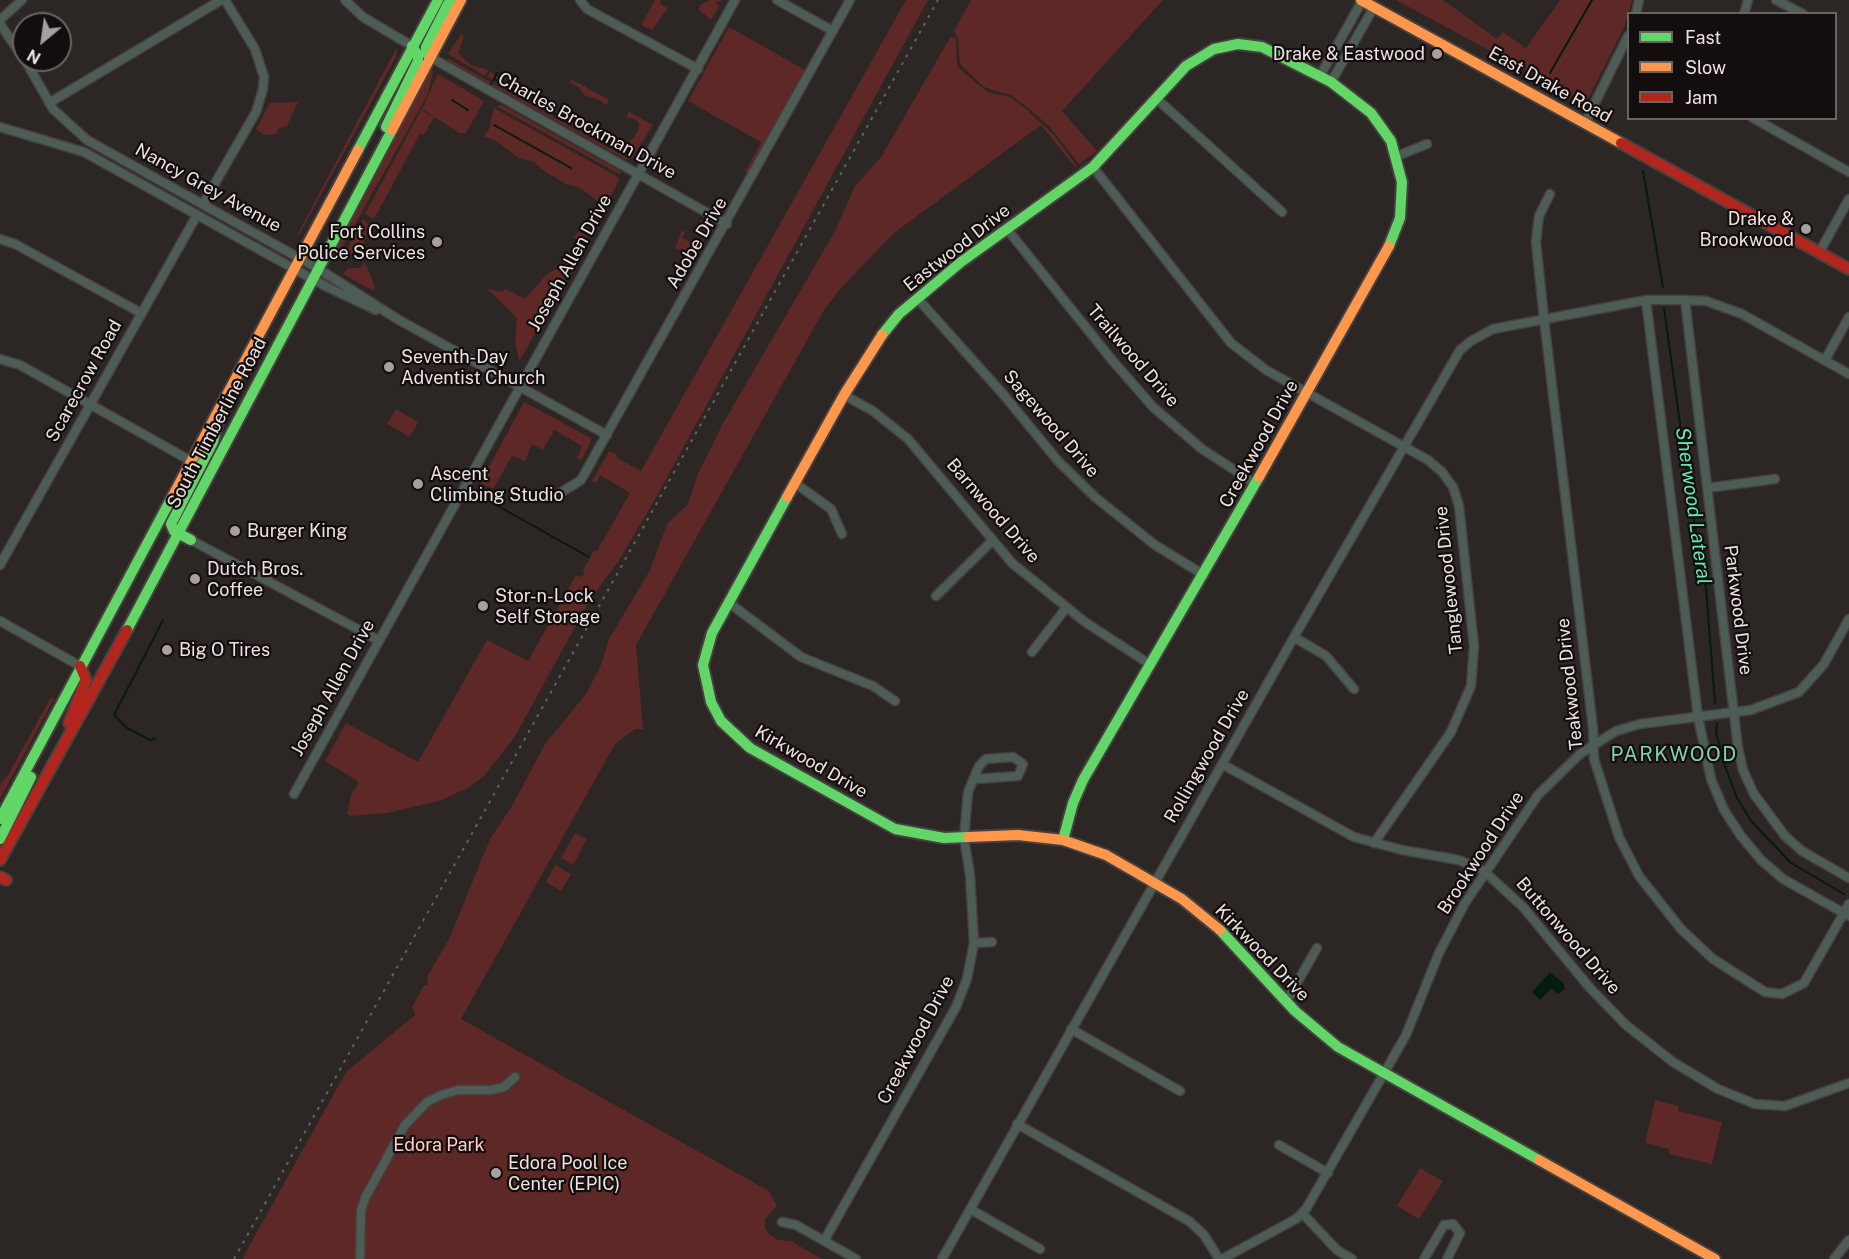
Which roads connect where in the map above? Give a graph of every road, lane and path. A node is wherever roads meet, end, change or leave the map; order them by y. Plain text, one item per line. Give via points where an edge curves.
1 (22, 0) edge
2 (223, 0) edge
3 (345, 0) edge
4 (438, 0) edge
5 (450, 0) edge
6 (461, 0) edge
7 (580, 0) edge
8 (735, 0) edge
9 (777, 0) edge
10 (850, 0) edge
11 (1362, 0) edge
12 (1776, 0) edge
13 (1374, 7) junction
14 (1799, 12) edge
15 (0, 22) edge
16 (833, 31) junction
17 (12, 40) edge
18 (1627, 40) edge
19 (412, 46) junction
20 (430, 57) junction
21 (698, 69) junction
22 (31, 72) edge
23 (1320, 76) junction
24 (1331, 82) junction
25 (1157, 99) junction
26 (49, 103) junction
27 (1757, 120) edge
28 (1585, 123) junction
29 (0, 127) edge
30 (1427, 144) dead end
31 (381, 149) junction
32 (1397, 156) junction
33 (1094, 167) junction
34 (1849, 172) edge
35 (638, 174) junction
36 (1550, 194) dead end
37 (1849, 199) edge
38 (203, 204) junction
39 (1282, 212) dead end
40 (197, 215) junction
41 (727, 224) junction
42 (1007, 229) junction
43 (0, 239) edge
44 (1819, 253) junction
45 (299, 258) junction
46 (317, 268) junction
47 (294, 269) junction
48 (1849, 269) edge
49 (311, 279) junction
50 (918, 299) junction
51 (1646, 300) junction
52 (1685, 300) junction
53 (141, 314) junction
54 (1849, 317) edge
55 (399, 320) junction
56 (1544, 320) junction
57 (0, 359) edge
58 (1825, 360) junction
59 (1849, 374) edge
60 (519, 387) junction
61 (1307, 393) junction
62 (844, 394) junction
63 (90, 404) junction
64 (220, 407) junction
65 (607, 435) junction
66 (1403, 445) junction
67 (191, 461) junction
68 (1775, 479) dead end
69 (795, 483) junction
70 (1256, 484) junction
71 (1707, 488) junction
72 (560, 493) dead end
73 (178, 533) junction
74 (842, 534) dead end
75 (191, 540) joint
76 (992, 541) junction
77 (0, 565) edge
78 (1204, 575) junction
79 (936, 596) dead end
80 (728, 602) junction
81 (1066, 608) junction
82 (1849, 619) edge
83 (0, 621) edge
84 (1293, 637) junction
85 (378, 640) junction
86 (1032, 652) dead end
87 (1151, 665) junction
88 (80, 666) junction
89 (1354, 689) dead end
90 (895, 701) dead end
91 (711, 702) joint
92 (1730, 713) junction
93 (1701, 717) junction
94 (1595, 743) junction
95 (40, 745) junction
96 (1222, 764) junction
97 (47, 774) junction
98 (974, 779) junction
99 (294, 794) dead end
100 (0, 819) edge
101 (964, 838) junction
102 (0, 839) edge
103 (1063, 840) junction
104 (1374, 843) junction
105 (0, 860) edge
106 (1484, 871) junction
107 (1849, 878) edge
108 (1154, 882) junction
109 (1849, 904) edge
110 (1846, 915) edge
111 (992, 942) dead end
112 (974, 943) junction
113 (1317, 948) dead end
114 (1286, 1002) junction
115 (1071, 1029) junction
116 (1384, 1075) junction
117 (515, 1077) dead end
118 (1849, 1083) edge
119 (1180, 1091) dead end
120 (1017, 1125) junction
121 (1279, 1144) dead end
122 (1328, 1173) junction
123 (970, 1209) junction
124 (1303, 1214) junction
125 (783, 1222) dead end
126 (1849, 1240) edge
127 (824, 1241) junction
128 (1040, 1249) dead end
129 (360, 1259) edge
130 (856, 1259) edge
131 (942, 1259) edge
132 (1221, 1259) edge
133 (1352, 1259) edge
134 (1424, 1259) edge
135 (1447, 1259) edge
136 (1715, 1259) edge
137 (1834, 1259) edge

1 - 15 street
2 - 26 street
2 - 38 street via 255,49 264,77 263,89 256,112
3 - 19 street via 363,17
4 - 19 street, South Timberline Road
5 - 20 street via 426,46
6 - 20 street, South Timberline Road
7 - 21 street via 584,7
8 - 21 street, Joseph Allen Drive
9 - 16 street
10 - 16 street, Adobe Drive
11 - 13 street, East Drake Road
11 - 23 street
12 - 14 street
13 - 24 street
13 - 28 street, East Drake Road
15 - 17 street, Nancy Grey Avenue
16 - 41 street, Adobe Drive
18 - 28 street
19 - 31 street via 418,61 391,113
19 - 45 street, South Timberline Road
20 - 31 street, South Timberline Road
20 - 35 street, Charles Brockman Drive
21 - 35 street, Joseph Allen Drive
22 - 26 street, Nancy Grey Avenue
23 - 24 street, Creekwood Drive
23 - 25 street, Eastwood Drive via 1262,47 1238,44 1201,55
24 - 32 street, Creekwood Drive via 1371,113
25 - 33 street, Eastwood Drive
25 - 39 street
26 - 38 street, Nancy Grey Avenue via 87,140
27 - 34 street
28 - 44 street, East Drake Road
29 - 40 street, Nancy Grey Avenue via 84,152
30 - 32 street
31 - 46 street, South Timberline Road
32 - 61 street, Creekwood Drive via 1402,201 1395,233
33 - 42 street, Eastwood Drive
33 - 61 street, Tanglewood Drive via 1231,343 1266,370
35 - 41 street, Charles Brockman Drive
35 - 60 street, Joseph Allen Drive
36 - 56 street, Teakwood Drive via 1539,216 1536,242
37 - 44 street
38 - 45 street, Nancy Grey Avenue
40 - 47 street, Nancy Grey Avenue
40 - 53 street, Scarecrow Road
41 - 65 street, Adobe Drive
42 - 50 street, Eastwood Drive
42 - 70 street, Trailwood Drive via 1149,402 1202,449
43 - 53 street
44 - 48 street, East Drake Road
45 - 46 street, Nancy Grey Avenue
45 - 47 street, South Timberline Road
46 - 49 street, South Timberline Road
46 - 55 street, Nancy Grey Avenue
47 - 49 street, Nancy Grey Avenue
47 - 64 street, South Timberline Road
49 - 55 street, Nancy Grey Avenue
49 - 73 street, South Timberline Road
50 - 62 street, Eastwood Drive via 899,314 878,340
50 - 78 street, Sagewood Drive via 1052,454 1095,497 1155,545
51 - 52 street, Rollingwood Drive
51 - 56 street, Rollingwood Drive
51 - 93 street
52 - 58 street, Rollingwood Drive via 1706,301 1742,314
52 - 71 street, Parkwood Drive
53 - 63 street, Scarecrow Road
54 - 58 street
55 - 60 street, Nancy Grey Avenue
56 - 66 street, Rollingwood Drive via 1493,329 1471,340 1453,360
56 - 94 street, Teakwood Drive
57 - 63 street via 20,365
58 - 59 street, Rollingwood Drive
60 - 65 street, Nancy Grey Avenue
60 - 85 street, Joseph Allen Drive
61 - 66 street, Tanglewood Drive
61 - 70 street, Creekwood Drive
62 - 69 street, Eastwood Drive
62 - 76 street, Barnwood Drive via 873,411 908,440
63 - 67 street
63 - 77 street, Scarecrow Road
64 - 67 street, South Timberline Road
64 - 73 street via 213,442 173,516 172,528
65 - 72 street, Adobe Drive via 581,480
66 - 84 street, Rollingwood Drive
66 - 104 street, Tanglewood Drive via 1442,472 1458,500 1474,674 1468,698 1451,732
67 - 88 street, South Timberline Road
68 - 71 street
69 - 74 street via 831,509
69 - 80 street, Eastwood Drive
70 - 78 street, Creekwood Drive
71 - 92 street, Parkwood Drive
73 - 75 street
73 - 97 street, South Timberline Road
75 - 85 street
76 - 79 street
76 - 81 street, Barnwood Drive
78 - 87 street, Creekwood Drive
80 - 90 street via 801,657 873,686
80 - 91 street, Eastwood Drive via 708,643 703,665
81 - 86 street
81 - 87 street, Barnwood Drive
82 - 92 street, Brookwood Drive via 1824,664 1799,692 1765,706
83 - 88 street
84 - 89 street via 1326,656
84 - 96 street, Rollingwood Drive
85 - 99 street, Joseph Allen Drive
87 - 103 street, Creekwood Drive via 1080,785
88 - 95 street, South Timberline Road
88 - 97 street via 86,680
91 - 101 street, Kirkwood Drive via 722,721 750,748 887,825 920,836
92 - 93 street, Brookwood Drive
92 - 107 street, Parkwood Drive via 1743,770 1768,816 1803,851
93 - 94 street, Brookwood Drive via 1625,728
93 - 110 street via 1711,779 1741,836 1783,879
94 - 106 street, Brookwood Drive via 1538,795
94 - 110 street, Teakwood Drive via 1594,759 1611,817 1639,876 1681,929 1736,975 1772,994 1798,988 1809,977
95 - 100 street, South Timberline Road
95 - 102 street via 30,778
96 - 104 street, Buttonwood Drive via 1330,825
96 - 108 street, Rollingwood Drive
97 - 105 street, South Timberline Road
98 - 98 street via 986,759 1013,757 1023,764 1018,776
98 - 101 street, Creekwood Drive via 968,792
101 - 103 street, Kirkwood Drive via 1018,835
101 - 112 street, Creekwood Drive
103 - 108 street, Kirkwood Drive via 1106,855
104 - 106 street, Buttonwood Drive via 1459,860
106 - 116 street, Brookwood Drive via 1444,943 1419,1006
106 - 118 street, Buttonwood Drive via 1523,907 1626,1025 1710,1085 1737,1098 1771,1106 1800,1103
108 - 114 street, Kirkwood Drive via 1230,938
108 - 115 street, Rollingwood Drive
109 - 110 street, Teakwood Drive
111 - 112 street
112 - 127 street, Creekwood Drive via 956,1008
113 - 114 street
114 - 116 street, Kirkwood Drive via 1338,1047
115 - 119 street
115 - 120 street, Rollingwood Drive
116 - 122 street, Brookwood Drive
116 - 136 street, Kirkwood Drive
117 - 129 street via 504,1087 441,1095 427,1102 405,1125 365,1198
120 - 123 street, Rollingwood Drive
120 - 132 street via 1189,1221
121 - 122 street
122 - 124 street, Brookwood Drive
123 - 128 street
123 - 131 street, Rollingwood Drive
124 - 132 street, Brookwood Drive
124 - 133 street via 1337,1250
125 - 127 street
126 - 137 street
127 - 130 street
134 - 135 street via 1444,1225 1453,1224 1460,1233

